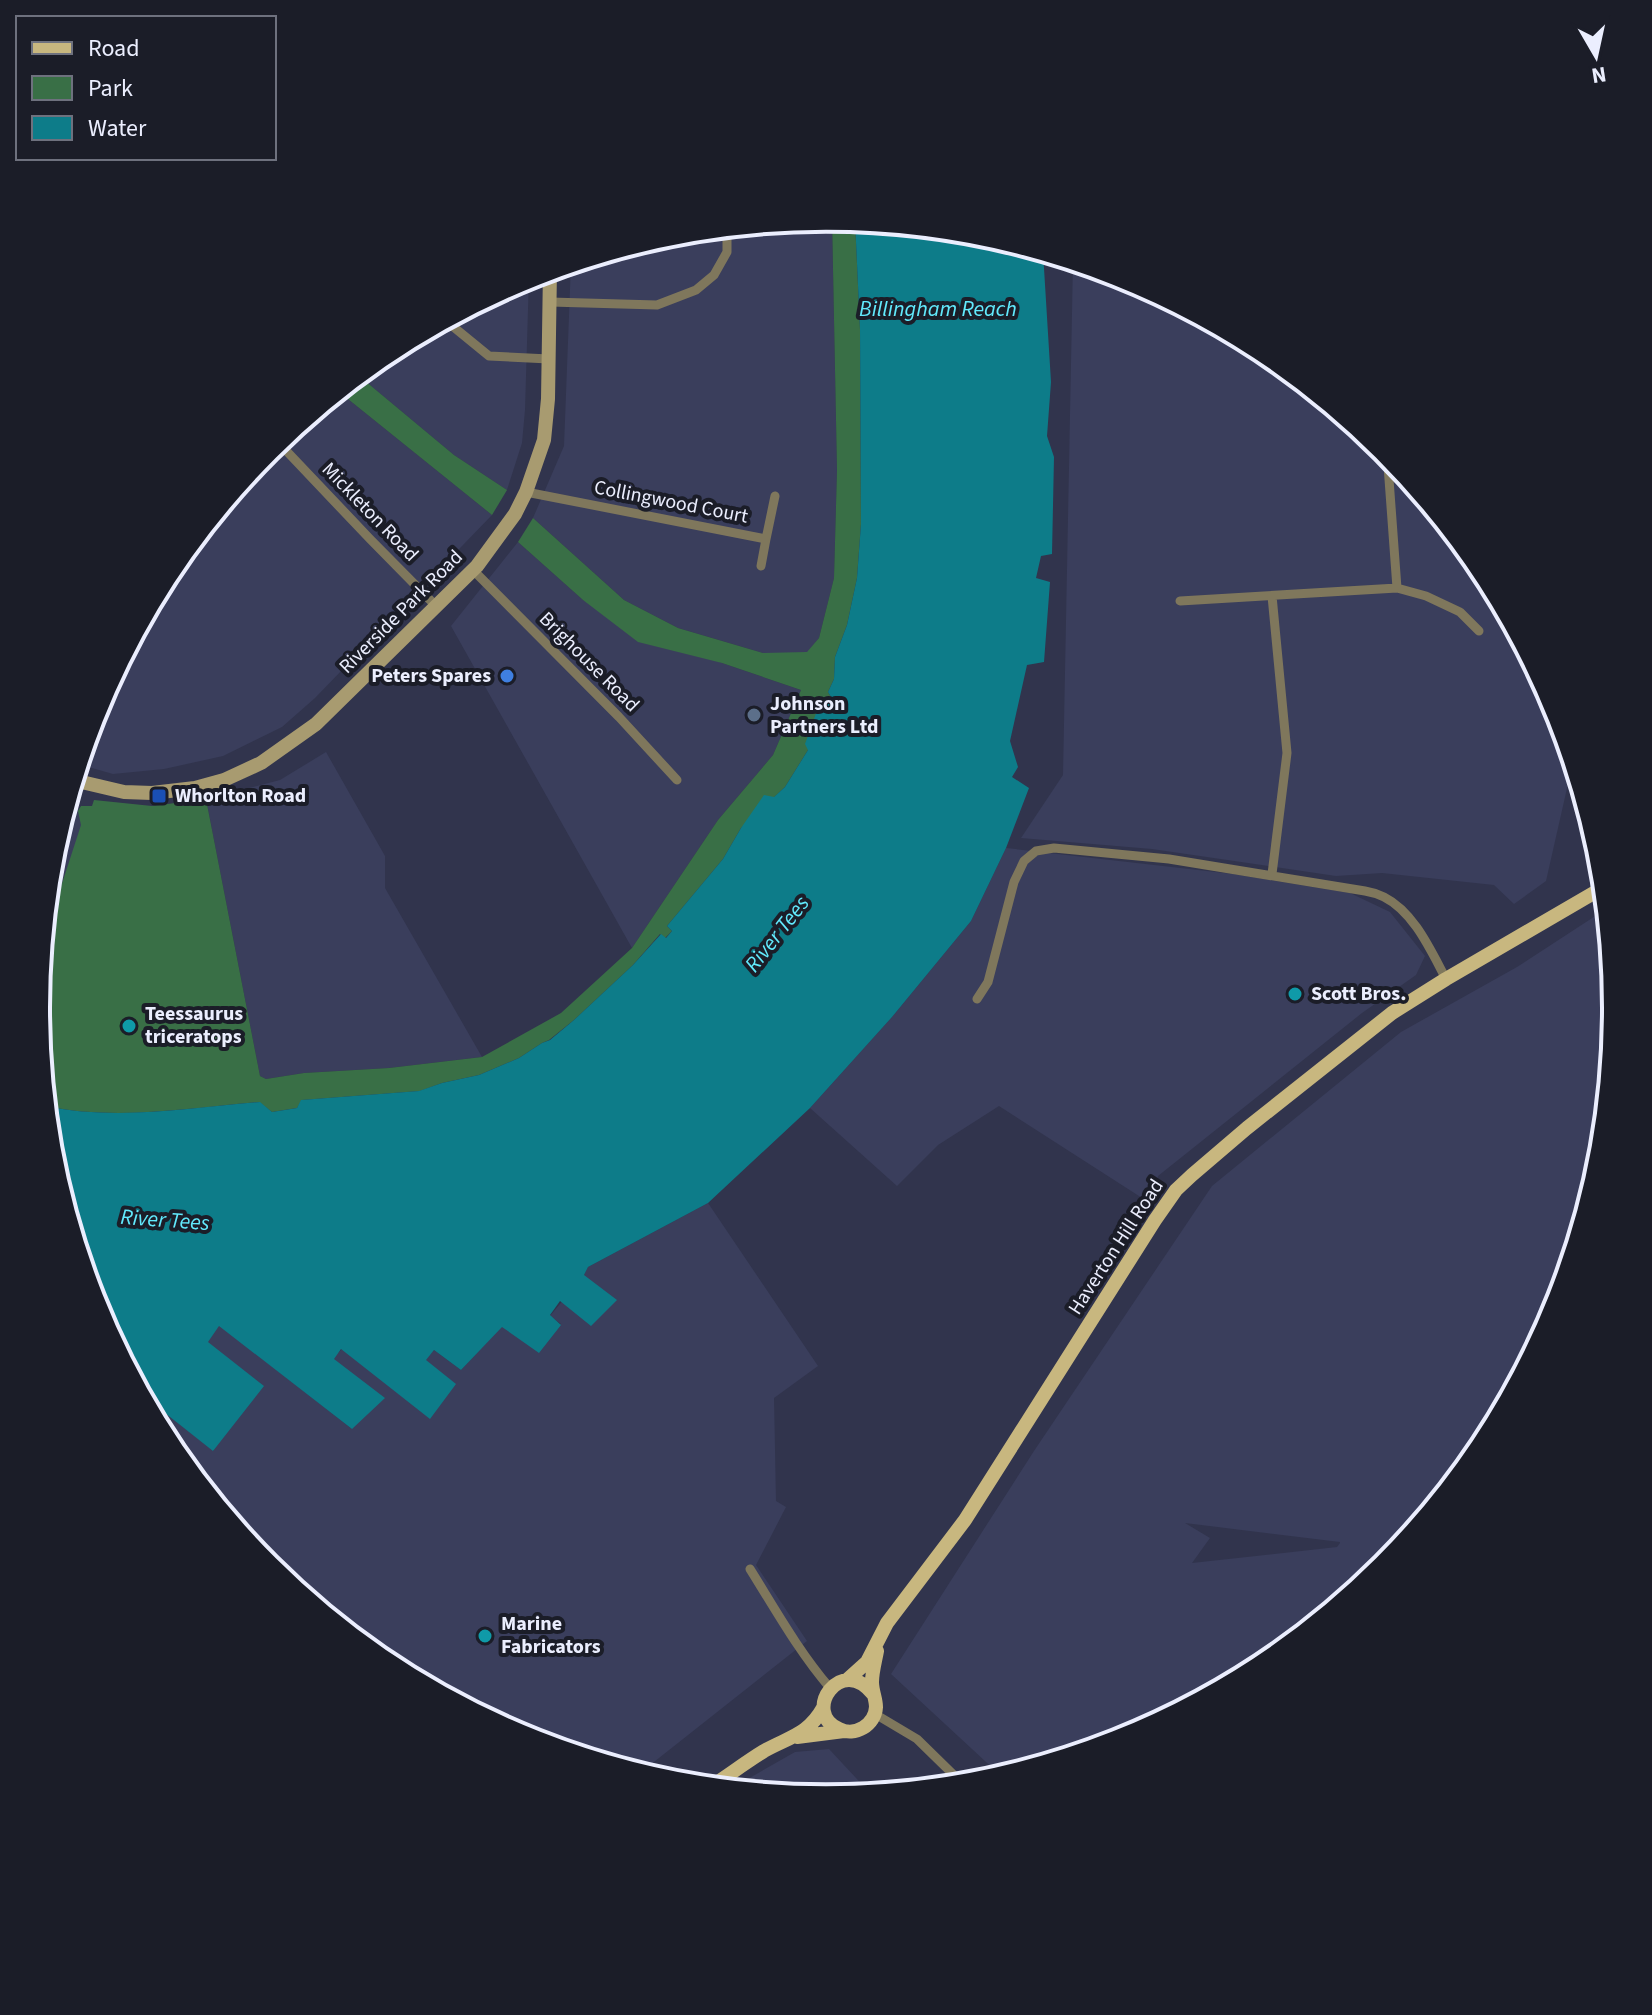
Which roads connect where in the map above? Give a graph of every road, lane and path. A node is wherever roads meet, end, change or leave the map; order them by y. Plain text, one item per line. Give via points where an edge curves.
1 (727, 238) edge
2 (550, 283) edge
3 (550, 302) junction
4 (454, 327) edge
5 (549, 359) junction
6 (286, 450) edge
7 (1389, 474) edge
8 (526, 492) junction
9 (775, 496) dead end
10 (766, 539) junction
11 (761, 566) dead end
12 (473, 570) junction
13 (1397, 588) junction
14 (1272, 596) junction
15 (1180, 601) dead end
16 (437, 607) junction
17 (1479, 631) dead end
18 (677, 780) dead end
19 (84, 782) edge
20 (1272, 874) junction
21 (1593, 893) edge
22 (1446, 979) junction
23 (977, 999) dead end
24 (750, 1569) dead end
25 (878, 1643) junction
26 (847, 1680) junction
27 (830, 1688) junction
28 (873, 1694) junction
29 (823, 1708) junction
30 (875, 1714) junction
31 (844, 1731) junction
32 (793, 1738) junction
33 (952, 1773) edge
34 (725, 1777) edge

1 - 3 street via 727,252 714,275 696,290 657,305
2 - 3 street, Riverside Park Road
3 - 5 street, Riverside Park Road
4 - 5 street via 489,356
5 - 8 street, Riverside Park Road via 544,440
6 - 16 street, Mickleton Road
7 - 13 street
8 - 10 street, Collingwood Court
8 - 12 street, Riverside Park Road
9 - 10 street, Collingwood Court
10 - 11 street
12 - 16 street, Riverside Park Road
12 - 18 street, Brighouse Road
13 - 14 street
13 - 17 street via 1460,612
14 - 15 street
14 - 20 street via 1287,753
16 - 19 street, Riverside Park Road via 316,724 261,763 224,780 180,790 124,792
20 - 22 street via 1385,897 1415,926
20 - 23 street via 1169,859 1054,848 1036,851 1014,882 988,982
21 - 22 main road, Haverton Hill Road
22 - 25 main road, Haverton Hill Road via 1392,1013 1176,1190 965,1520 887,1623
24 - 27 street
25 - 26 main road, Haverton Hill Road
25 - 28 main road, Haverton Hill Road
26 - 27 main road, Haverton Hill Road
26 - 28 main road via 867,1686
27 - 29 main road
28 - 30 main road, Haverton Hill Road
29 - 31 main road via 830,1723
29 - 32 main road
30 - 31 main road via 863,1728
30 - 33 street via 917,1739
31 - 32 main road
32 - 34 main road

